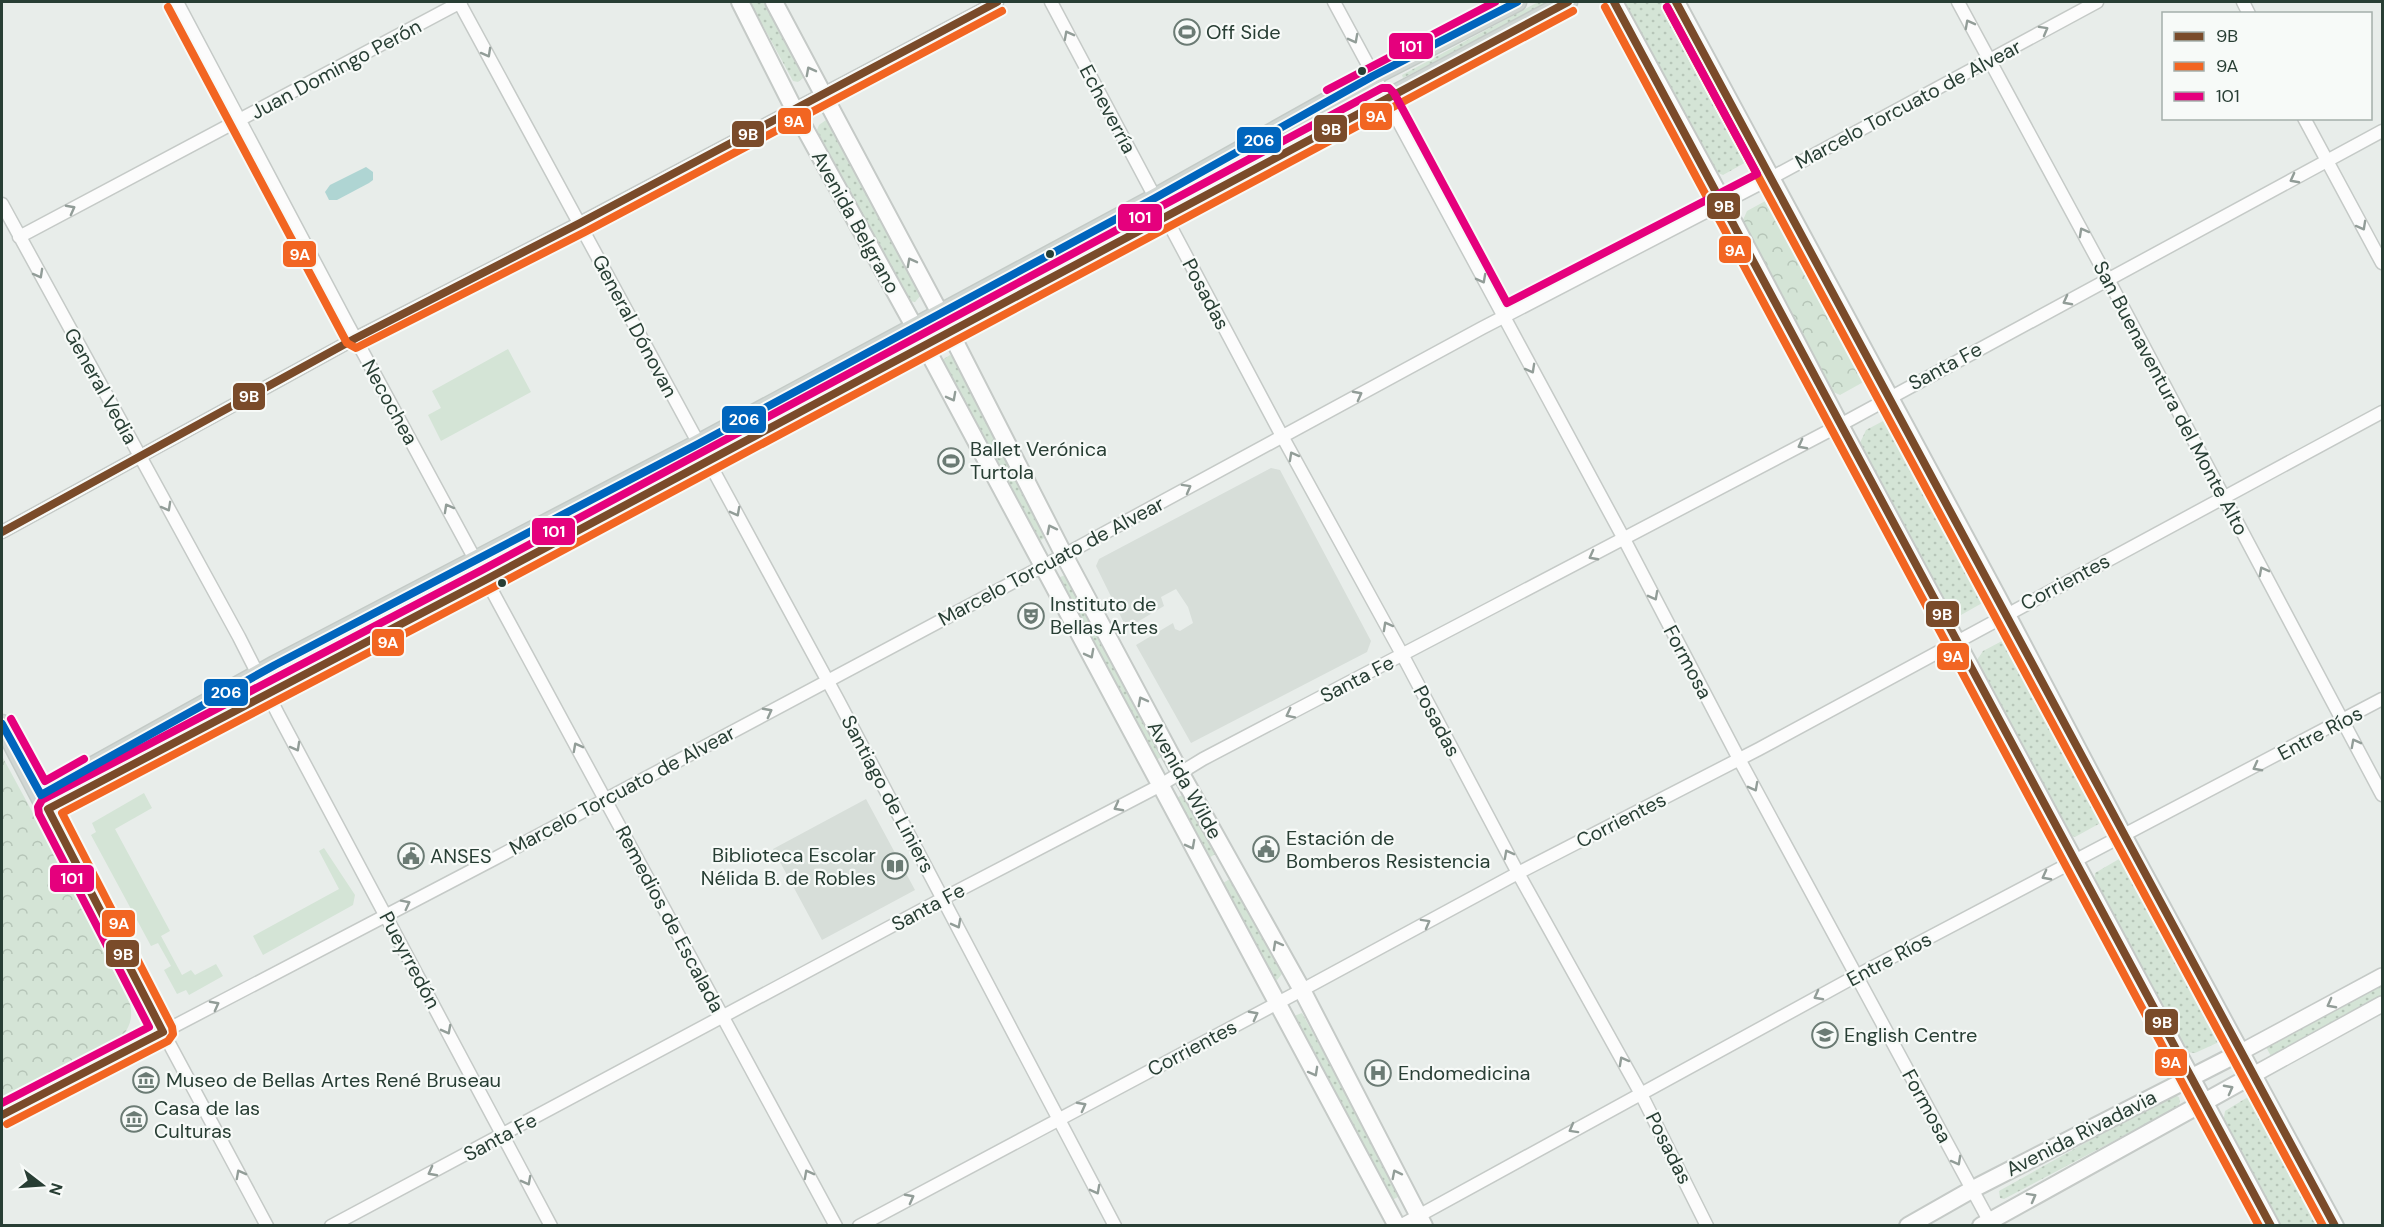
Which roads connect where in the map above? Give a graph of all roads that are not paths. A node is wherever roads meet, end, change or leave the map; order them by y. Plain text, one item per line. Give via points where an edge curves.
1 (177, 2) edge
2 (460, 2) edge
3 (740, 2) edge
4 (774, 2) edge
5 (997, 2) edge
6 (1050, 2) edge
7 (1334, 2) edge
8 (1517, 2) edge
9 (1568, 2) edge
10 (1614, 2) edge
11 (1676, 2) edge
12 (1958, 2) edge
13 (2097, 2) edge
14 (1989, 60) junction
15 (1373, 76) junction
16 (822, 94) junction
17 (1386, 98) junction
18 (794, 109) junction
19 (238, 120) junction
20 (2305, 120) edge
21 (2382, 131) edge
22 (2327, 161) junction
23 (1771, 178) junction
24 (1155, 198) junction
25 (1723, 202) junction
26 (2, 204) edge
27 (1165, 218) junction
28 (580, 223) junction
29 (19, 237) junction
30 (2382, 264) edge
31 (2108, 279) junction
32 (938, 314) junction
33 (1503, 317) junction
34 (914, 327) junction
35 (950, 332) junction
36 (356, 338) junction
37 (925, 346) junction
38 (1890, 396) junction
39 (2382, 412) edge
40 (1840, 425) junction
41 (1282, 436) junction
42 (698, 444) junction
43 (138, 456) junction
44 (708, 460) junction
45 (2223, 497) junction
46 (2, 532) edge
47 (1624, 539) junction
48 (1064, 555) junction
49 (476, 559) junction
50 (1043, 566) junction
51 (488, 579) junction
52 (2007, 614) junction
53 (1958, 642) junction
54 (1403, 656) junction
55 (259, 674) junction
56 (826, 681) junction
57 (268, 695) junction
58 (2382, 699) edge
59 (2343, 721) junction
60 (2, 724) edge
61 (1739, 759) junction
62 (1180, 772) junction
63 (1159, 786) junction
64 (2382, 795) edge
65 (605, 798) junction
66 (44, 802) junction
67 (2124, 837) junction
68 (2074, 861) junction
69 (1518, 873) junction
70 (944, 898) junction
71 (386, 915) junction
72 (1856, 976) junction
73 (2382, 976) edge
74 (1302, 990) junction
75 (1276, 1004) junction
76 (2382, 1004) edge
77 (723, 1018) junction
78 (164, 1032) junction
79 (2241, 1052) junction
80 (2253, 1075) junction
81 (2191, 1076) junction
82 (1640, 1092) junction
83 (2204, 1102) junction
84 (2, 1115) edge
85 (1058, 1119) junction
86 (503, 1136) junction
87 (1972, 1190) junction
88 (1421, 1220) edge
89 (1988, 1224) edge
90 (267, 1226) edge
91 (331, 1226) edge
92 (551, 1226) edge
93 (836, 1226) edge
94 (859, 1226) edge
95 (1115, 1226) edge
96 (1398, 1226) edge
97 (1707, 1226) edge
98 (1908, 1226) edge
99 (2271, 1226) edge
100 (2335, 1226) edge

1 - 19 street, Necochea
2 - 19 street, Juan Domingo Perón
2 -> 28 street, General Dónovan
3 - 18 main road, Avenida Belgrano
16 -> 4 main road, Avenida Belgrano
5 - 16 street
24 -> 6 street, Echeverría
7 -> 15 street, Formosa
8 - 15 main road
9 - 17 main road
10 - 25 main road
11 - 23 main road
14 -> 12 street, San Buenaventura del Monte Alto
14 -> 13 street, Marcelo Torcuato de Alvear
14 - 23 street, Marcelo Torcuato de Alvear
31 -> 14 street, San Buenaventura del Monte Alto
15 - 17 street, Formosa
15 - 24 main road
16 - 18 street
32 -> 16 main road, Avenida Belgrano
17 - 27 main road
17 -> 33 street, Formosa
18 - 28 street
18 - 34 main road, Avenida Belgrano
29 -> 19 street, Juan Domingo Perón
19 - 36 street, Necochea
20 - 22 street
21 - 22 street, Santa Fe
22 -> 30 street
22 -> 31 street, Santa Fe
23 - 25 street, Marcelo Torcuato de Alvear
23 - 38 main road
24 - 27 street, Echeverría
24 - 32 main road
25 - 33 street, Marcelo Torcuato de Alvear
25 - 40 main road
26 - 29 street, General Vedia
27 - 35 main road
27 - 41 street, Posadas
28 - 36 street
28 - 42 street, General Dónovan
29 -> 43 street, General Vedia
31 -> 38 street, Santa Fe
31 - 45 street, San Buenaventura del Monte Alto
32 - 34 main road
32 - 35 main road, Avenida Belgrano
41 -> 33 street, Marcelo Torcuato de Alvear
33 -> 47 street, Formosa
34 - 37 main road, Avenida Belgrano
34 - 42 main road
35 - 37 main road
48 -> 35 main road, Avenida Wilde
36 - 43 street
49 -> 36 street, Necochea
37 - 44 main road
37 -> 50 main road, Avenida Wilde
38 - 40 street, Santa Fe
38 - 52 main road
39 - 45 street, Corrientes
40 -> 47 street, Santa Fe
40 - 53 main road
48 -> 41 street, Marcelo Torcuato de Alvear
54 -> 41 street, Posadas
42 - 44 street, General Dónovan
42 - 49 main road
43 - 46 street
43 -> 55 street, General Vedia
44 - 51 main road
44 -> 56 street, Santiago de Liniers
45 - 52 street, Corrientes
59 -> 45 street, San Buenaventura del Monte Alto
47 -> 54 street, Santa Fe
47 -> 61 street, Formosa
48 - 50 street, Marcelo Torcuato de Alvear
62 -> 48 main road, Avenida Wilde
49 - 51 street, Necochea
49 - 55 main road
50 - 56 street, Marcelo Torcuato de Alvear
50 -> 63 main road, Avenida Wilde
51 - 57 main road
65 -> 51 street, Remedios de Escalada
52 - 53 street, Corrientes
52 - 67 main road
53 - 61 street, Corrientes
53 - 68 main road
54 -> 62 street, Santa Fe
69 -> 54 street, Posadas
55 - 57 street, General Vedia
55 - 66 main road
65 -> 56 street, Marcelo Torcuato de Alvear
56 - 70 street, Santiago de Liniers
57 - 66 main road
57 -> 71 street, Pueyrredón
58 - 59 street, Entre Ríos
64 -> 59 street, San Buenaventura del Monte Alto
59 -> 67 street, Entre Ríos
60 - 66 main road
61 - 69 street, Corrientes
61 -> 72 street, Formosa
62 - 63 street, Santa Fe
74 -> 62 main road, Avenida Wilde
63 -> 70 street, Santa Fe
63 -> 75 main road, Avenida Wilde
71 -> 65 street, Marcelo Torcuato de Alvear
65 - 77 street, Remedios de Escalada
66 - 78 main road
67 - 68 street, Entre Ríos
67 - 79 main road
68 -> 72 street, Entre Ríos
68 - 81 main road
74 -> 69 street, Corrientes
82 -> 69 street, Posadas
70 - 77 street, Santa Fe
70 -> 85 street, Santiago de Liniers
78 -> 71 street, Marcelo Torcuato de Alvear
71 -> 86 street, Pueyrredón
72 -> 82 street, Entre Ríos
72 -> 87 street, Formosa
73 -> 79 street, Avenida Rivadavia
74 - 75 street, Corrientes
88 -> 74 main road, Avenida Wilde
85 -> 75 street, Corrientes
75 -> 96 main road, Avenida Wilde
76 - 80 street, Avenida Rivadavia
77 - 86 street, Santa Fe
93 -> 77 street, Remedios de Escalada
78 - 84 main road, Marcelo Torcuato de Alvear
90 -> 78 street
79 - 80 main road
79 - 81 main road, Avenida Rivadavia
83 -> 80 main road, Avenida Rivadavia
80 - 100 main road
81 - 83 main road
81 - 87 main road, Avenida Rivadavia
82 -> 88 street, Entre Ríos
82 - 97 street, Posadas
89 -> 83 main road, Avenida Rivadavia
83 - 99 main road
94 -> 85 street, Corrientes
85 -> 95 street, Santiago de Liniers
86 -> 91 street, Santa Fe
86 -> 92 street, Pueyrredón
87 - 89 street, Formosa
87 - 98 main road, Avenida Rivadavia
88 - 96 street, Entre Ríos

